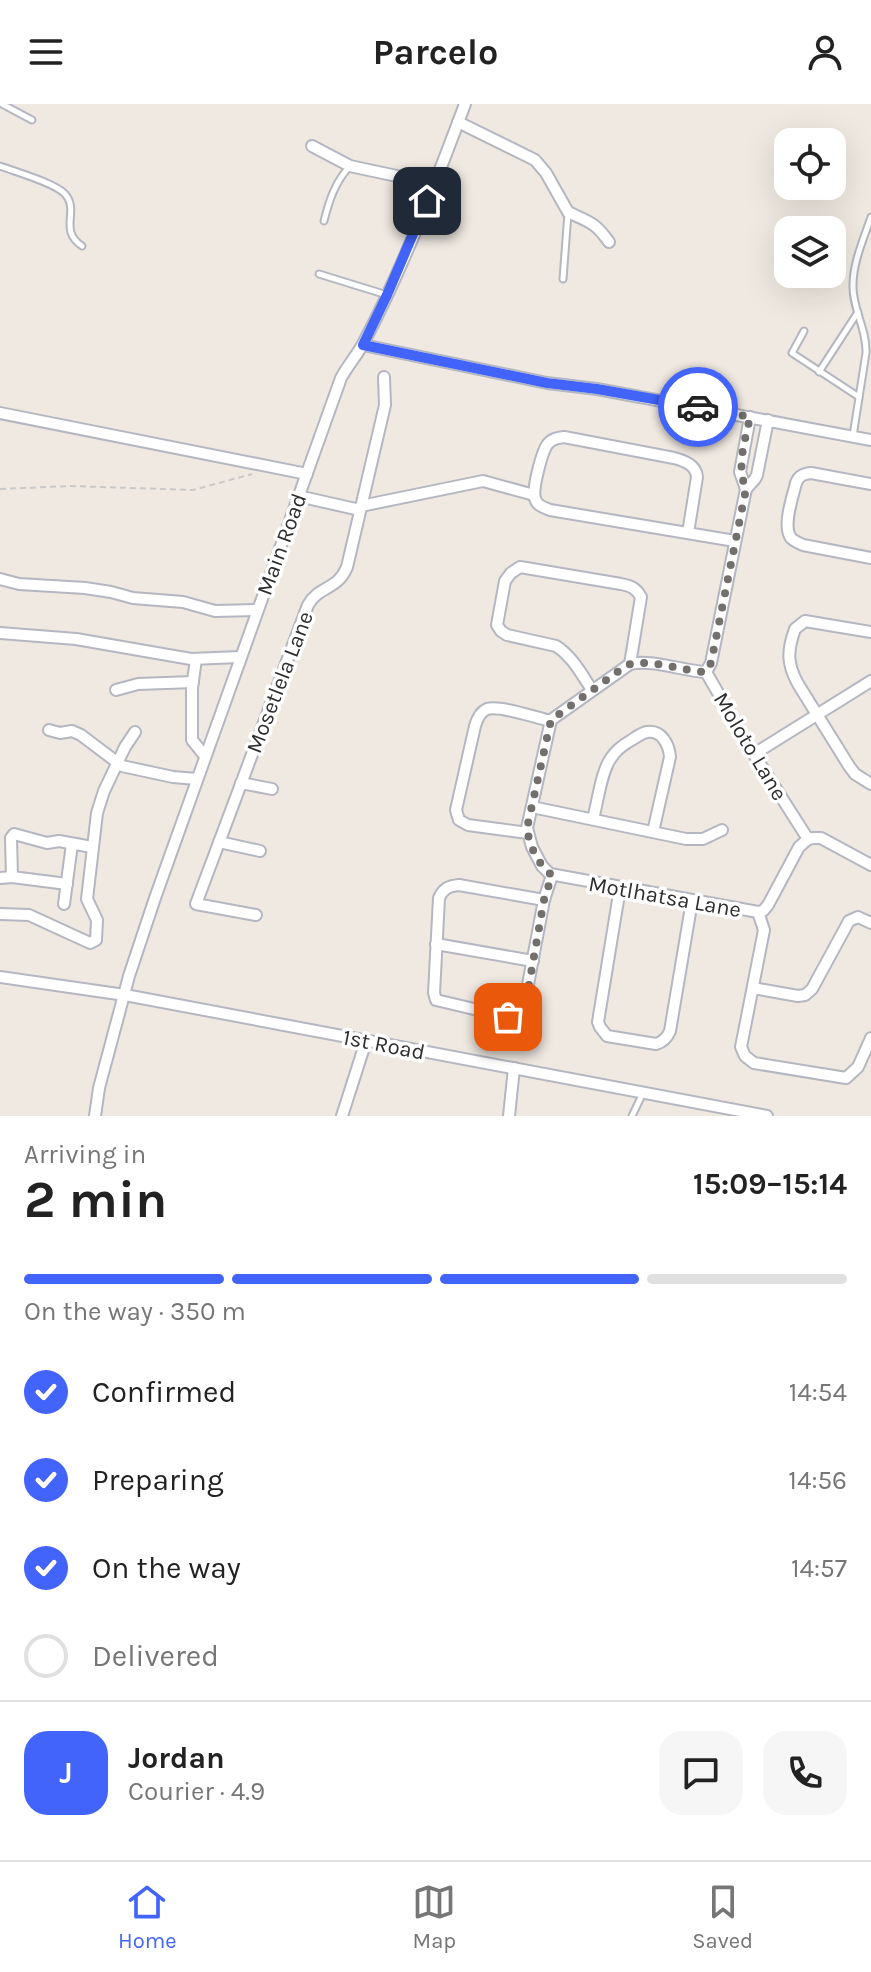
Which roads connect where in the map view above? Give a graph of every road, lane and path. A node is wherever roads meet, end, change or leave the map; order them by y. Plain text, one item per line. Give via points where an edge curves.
1 (2, 104) edge
2 (465, 104) edge
3 (32, 120) dead end
4 (458, 122) junction
5 (312, 146) dead end
6 (0, 166) edge
7 (350, 166) junction
8 (434, 184) junction
9 (568, 212) junction
10 (871, 217) edge
11 (324, 221) dead end
12 (609, 242) dead end
13 (82, 246) dead end
14 (319, 274) dead end
15 (563, 279) dead end
16 (387, 295) junction
17 (858, 311) junction
18 (804, 331) dead end
19 (363, 345) junction
20 (819, 372) junction
21 (384, 377) dead end
22 (859, 397) junction
23 (0, 413) edge
24 (750, 417) junction
25 (768, 420) junction
26 (853, 437) junction
27 (871, 440) edge
28 (744, 447) junction
29 (763, 451) junction
30 (255, 473) dead end
31 (307, 474) junction
32 (871, 484) edge
33 (0, 489) edge
34 (746, 489) junction
35 (534, 495) junction
36 (298, 496) junction
37 (361, 508) junction
38 (688, 533) junction
39 (735, 541) junction
40 (871, 558) edge
41 (0, 579) edge
42 (257, 610) junction
43 (871, 632) edge
44 (0, 633) edge
45 (240, 657) junction
46 (196, 659) junction
47 (630, 664) junction
48 (706, 672) junction
49 (871, 681) edge
50 (193, 682) junction
51 (116, 690) dead end
52 (592, 690) junction
53 (818, 715) junction
54 (551, 720) junction
55 (49, 730) dead end
56 (135, 732) dead end
57 (754, 754) junction
58 (205, 756) junction
59 (117, 763) junction
60 (197, 779) junction
61 (241, 783) junction
62 (871, 784) edge
63 (272, 789) dead end
64 (532, 807) junction
65 (593, 819) junction
66 (722, 830) dead end
67 (653, 832) junction
68 (528, 833) junction
69 (808, 839) junction
70 (219, 842) junction
71 (72, 844) junction
72 (92, 847) junction
73 (260, 851) dead end
74 (871, 865) edge
75 (552, 875) junction
76 (6, 877) edge
77 (67, 884) junction
78 (620, 888) junction
79 (544, 900) junction
80 (692, 901) junction
81 (64, 904) dead end
82 (758, 912) junction
83 (0, 914) edge
84 (256, 915) dead end
85 (871, 923) edge
86 (436, 944) junction
87 (533, 961) junction
88 (0, 977) edge
89 (753, 988) junction
90 (125, 995) junction
91 (871, 1038) edge
92 (366, 1041) junction
93 (514, 1068) junction
94 (643, 1093) junction
95 (95, 1116) edge
96 (342, 1116) edge
97 (509, 1116) edge
98 (632, 1116) edge
99 (767, 1116) edge

1 - 3 lane
2 - 4 street, Main Road
4 - 8 street, Main Road
4 - 9 street via 535,160
5 - 7 street
6 - 13 lane via 66,194 69,228
7 - 8 street
7 - 11 lane
8 - 16 street, Main Road
9 - 12 street via 594,224
9 - 15 lane
10 - 17 lane via 855,268
14 - 16 lane
16 - 19 street, Main Road
17 - 20 lane
17 - 22 lane via 867,340
18 - 20 lane via 792,353
19 - 24 street
19 - 31 street, Main Road via 341,378
20 - 22 lane
21 - 37 street, Mosetlela Lane via 385,405
22 - 26 lane
23 - 31 street
24 - 25 street
24 - 28 street
25 - 26 street
25 - 29 street
26 - 27 street
28 - 29 street
28 - 34 street via 740,472
29 - 34 street via 755,479
30 - 33 path via 193,490
31 - 36 street, Main Road
32 - 40 street via 803,474 787,524 793,540 803,545
34 - 39 street, Moloto Lane
35 - 37 street via 483,481
35 - 38 street via 550,510
35 - 38 street via 545,448 555,438 674,458 697,471
36 - 37 street
36 - 42 street, Main Road
37 - 61 street, Mosetlela Lane via 343,576 308,605
38 - 39 street
39 - 48 street, Moloto Lane
41 - 42 street via 183,602 215,611
42 - 45 street, Main Road
43 - 53 street via 805,621 795,629 790,670
44 - 46 street via 76,639
45 - 46 street
45 - 58 street, Main Road
46 - 50 street
47 - 48 street
47 - 52 street
47 - 52 street via 641,597 633,587 520,567 511,573 497,620 501,631 561,649
48 - 57 street, Moloto Lane
49 - 53 street
50 - 51 street
50 - 58 street via 192,740
52 - 54 street
53 - 57 street
53 - 62 street via 855,774
54 - 64 street
54 - 68 street via 498,709 481,714 456,810 468,825
55 - 59 street via 81,735
56 - 59 street
57 - 69 street, Moloto Lane
58 - 60 street, Main Road
59 - 60 street
59 - 72 street via 101,799
60 - 90 street, Main Road
61 - 63 street
61 - 70 street, Mosetlela Lane
64 - 65 street
64 - 68 street
65 - 67 street
65 - 67 street via 612,756 646,732 655,733 664,739 670,757
66 - 67 street via 703,839
68 - 75 street via 537,858
69 - 74 street via 821,838
69 - 82 street, Motlhatsa Lane via 768,905
70 - 73 street
70 - 84 street, Mosetlela Lane via 196,904
71 - 72 street
71 - 76 street via 14,834
71 - 77 street
72 - 83 street via 87,899 97,920 93,943 29,915
75 - 78 street, Motlhatsa Lane
75 - 79 street
76 - 77 street
77 - 81 street
78 - 80 street, Motlhatsa Lane
78 - 80 street via 598,1022 607,1036 656,1044 668,1036
79 - 86 street via 448,887 439,898
79 - 87 street
80 - 82 street, Motlhatsa Lane
82 - 89 street via 764,930
85 - 89 street via 858,917 849,921 805,995
86 - 87 street
86 - 87 street via 436,1000 508,1017 525,1007
88 - 90 street, 1st Road
89 - 91 street via 741,1047 751,1062 846,1078 858,1067
90 - 92 street, 1st Road
90 - 95 street, Main Road
92 - 93 street, 1st Road
92 - 96 street
93 - 94 street, 1st Road
93 - 97 street
94 - 98 lane
94 - 99 street, 1st Road

